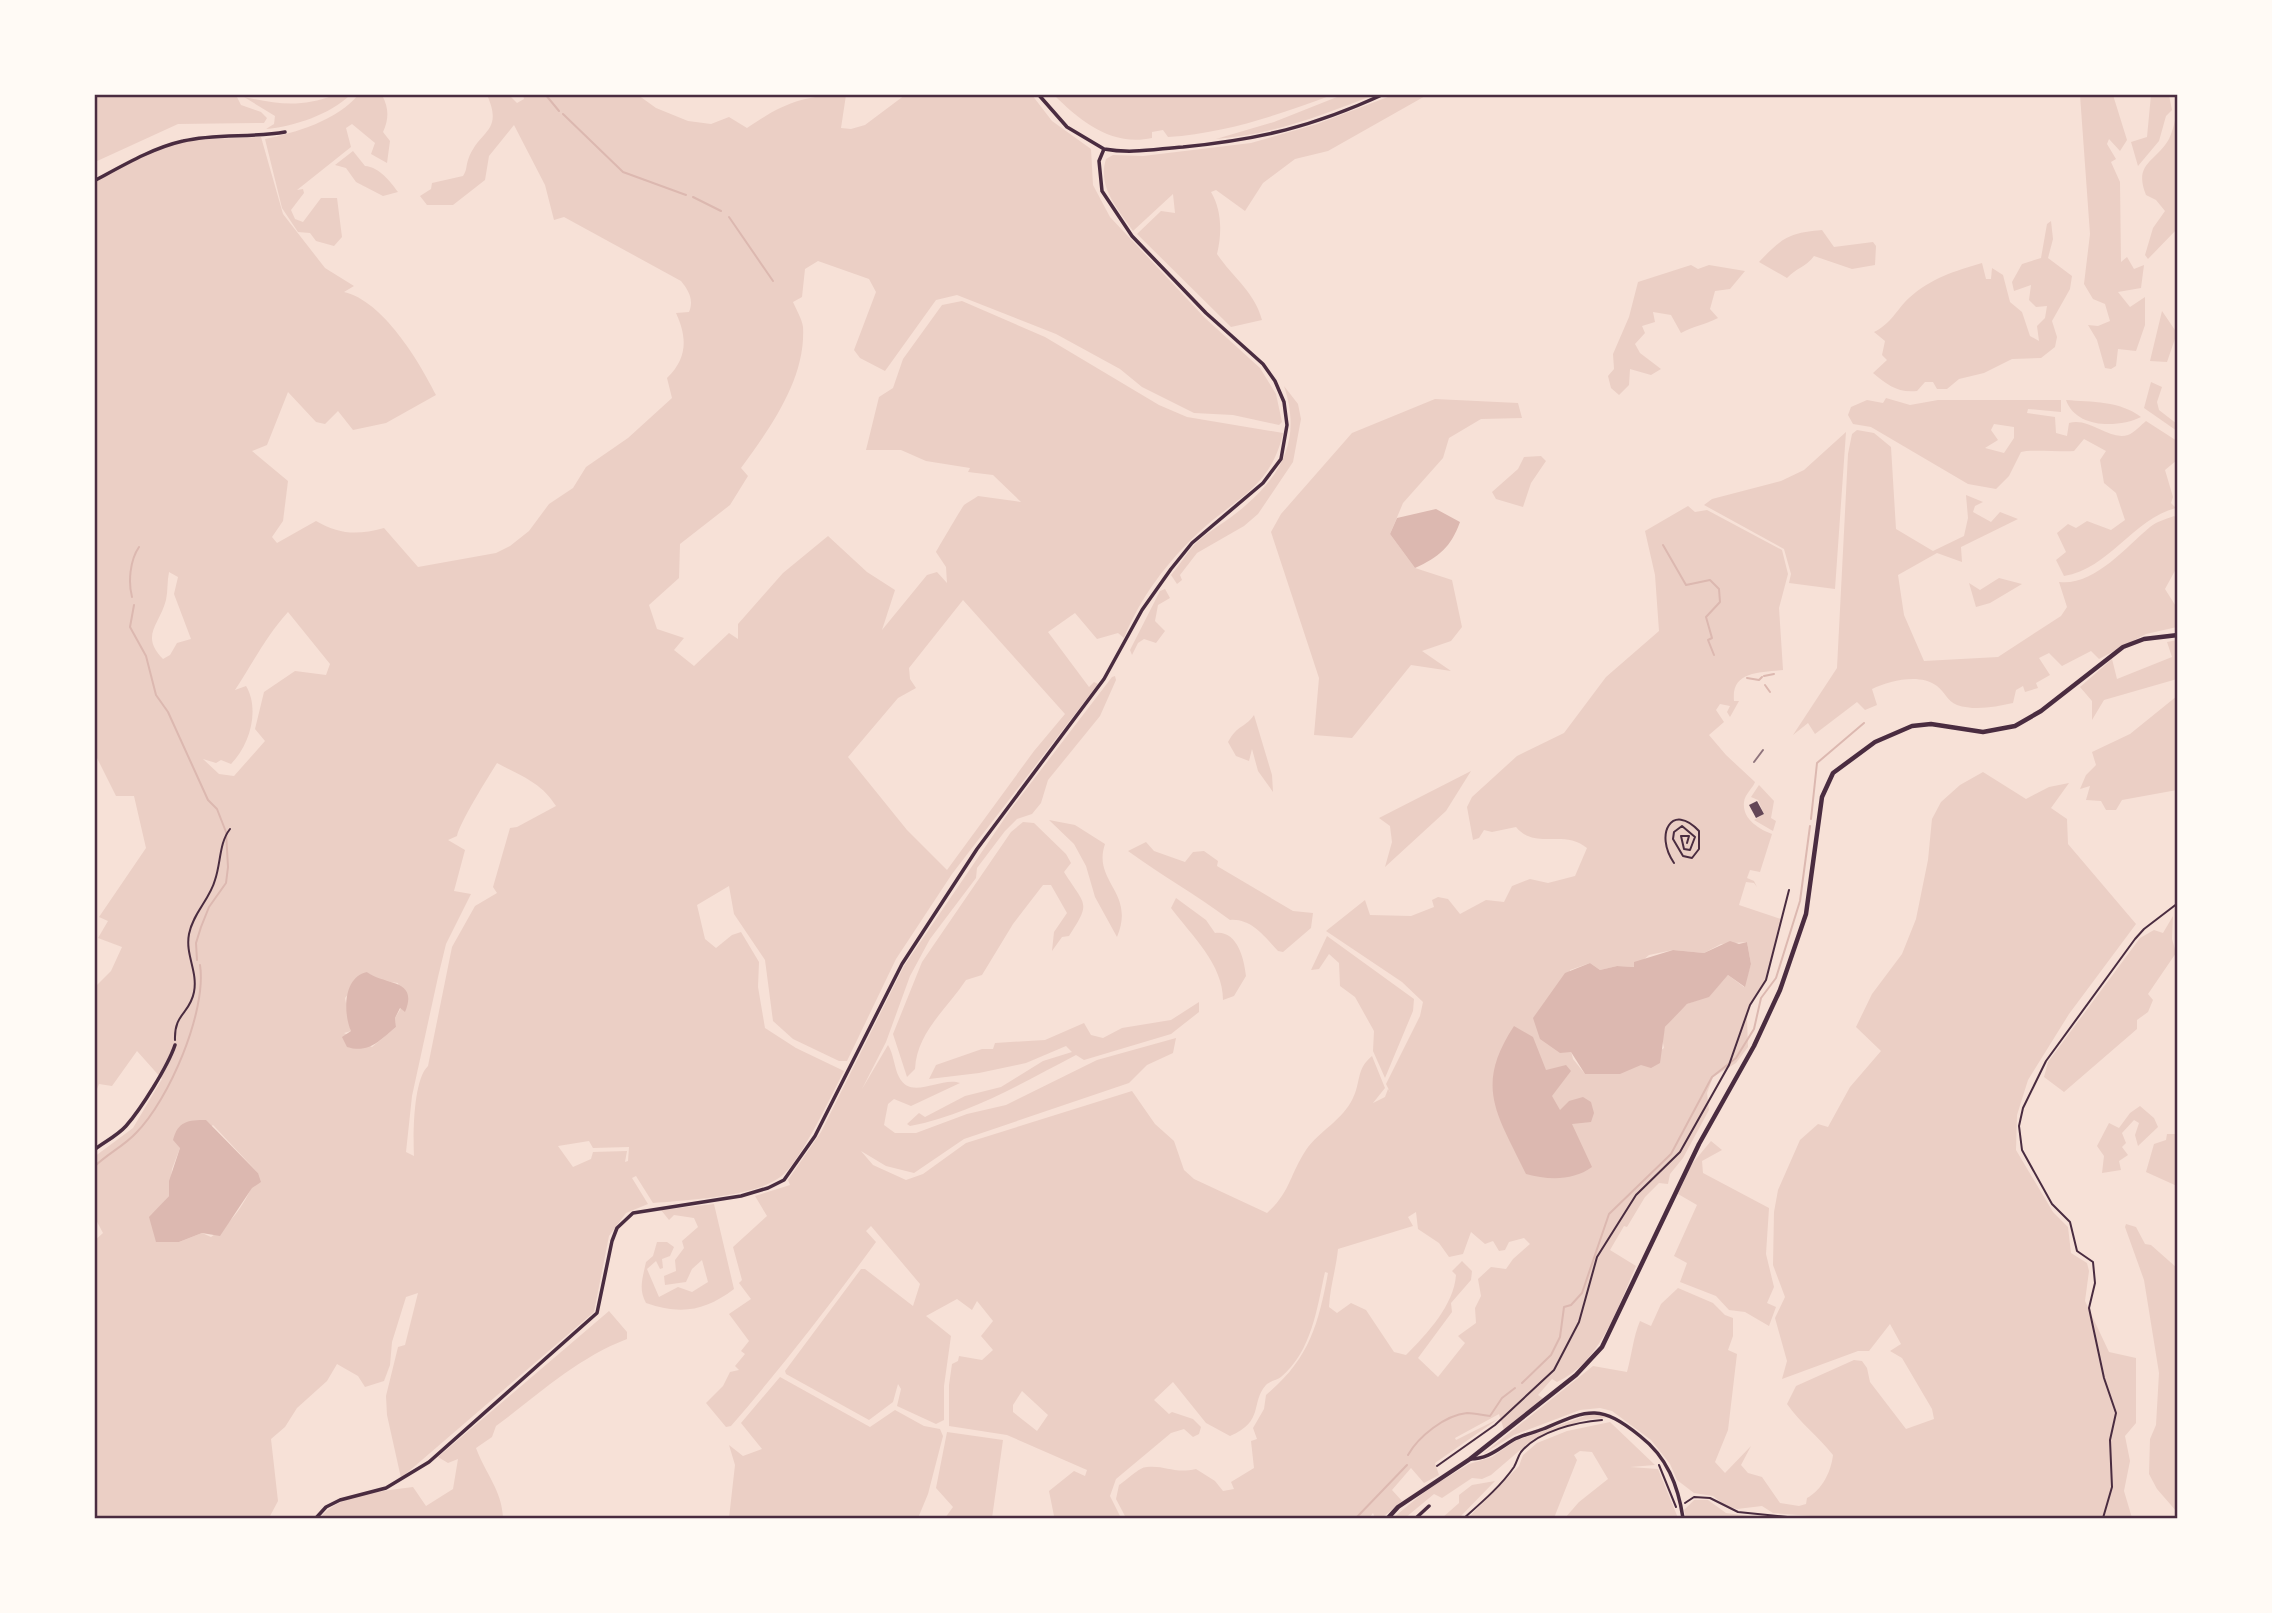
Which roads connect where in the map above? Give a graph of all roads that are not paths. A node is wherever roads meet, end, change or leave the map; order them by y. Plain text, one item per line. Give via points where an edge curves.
1 (1038, 94) edge
2 (1384, 94) edge
3 (285, 132) dead end
4 (1104, 149) junction
5 (94, 181) edge
6 (2178, 635) edge
7 (175, 1045) road end
8 (94, 1150) edge
9 (1470, 1459) junction
10 (1429, 1506) dead end
11 (316, 1518) edge
12 (1388, 1518) edge
13 (1416, 1518) edge
14 (1683, 1518) edge

1 - 4 street via 1067,127
2 - 4 street via 1261,138 1132,153
3 - 5 street via 185,140 155,149
4 - 11 street via 1099,161 1102,191 1132,236 1275,381 1287,425 1281,459 1263,483 1192,543 1142,610 1104,679 977,849 902,964 815,1136 783,1180 741,1196 632,1213 612,1241 597,1313 429,1462 386,1488 340,1500
6 - 9 main road via 2123,647 2020,724 1983,732 1931,724 1912,726 1875,742 1833,773 1822,797 1806,914 1780,990 1699,1144 1602,1347 1576,1375
7 - 8 street via 137,1112
9 - 12 main road
9 - 14 street via 1487,1456 1514,1439 1580,1413 1600,1412 1619,1419 1668,1466
10 - 13 street

